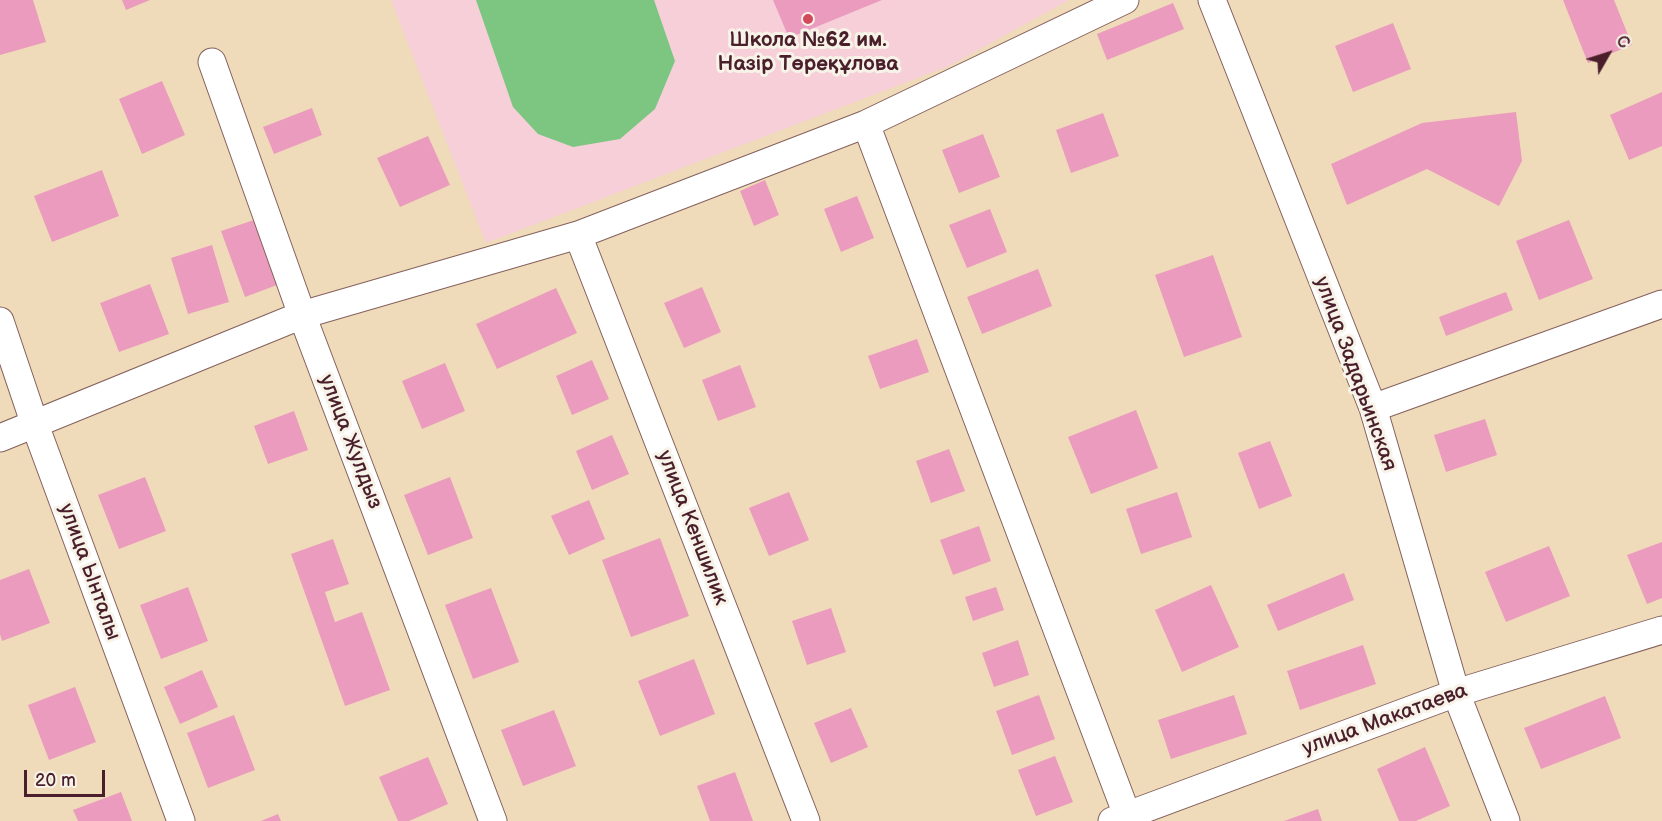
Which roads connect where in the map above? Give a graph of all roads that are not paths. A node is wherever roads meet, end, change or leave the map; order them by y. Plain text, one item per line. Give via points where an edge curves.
1 (1125, 0) edge
2 (1212, 0) edge
3 (212, 62) dead end
4 (866, 124) junction
5 (578, 235) junction
6 (1662, 304) edge
7 (302, 315) junction
8 (0, 321) edge
9 (1373, 408) junction
10 (35, 425) junction
11 (0, 438) edge
12 (1662, 630) edge
13 (1456, 693) junction
14 (1120, 818) edge
15 (181, 821) edge
16 (493, 821) edge
17 (807, 821) edge
18 (1506, 821) edge

1 - 4 street
2 - 9 street, улица Задарьинская
3 - 7 street, улица Жулдыз
4 - 5 street
4 - 14 street
5 - 7 street
5 - 17 street, улица Кеншилик
6 - 9 street
7 - 10 street
7 - 16 street, улица Жулдыз
8 - 10 street, улица Ынталы
9 - 13 street, улица Задарьинская
10 - 11 street
10 - 15 street, улица Ынталы
12 - 13 street, улица Макатаева
13 - 14 street, улица Макатаева
13 - 18 street, улица Задарьинская

